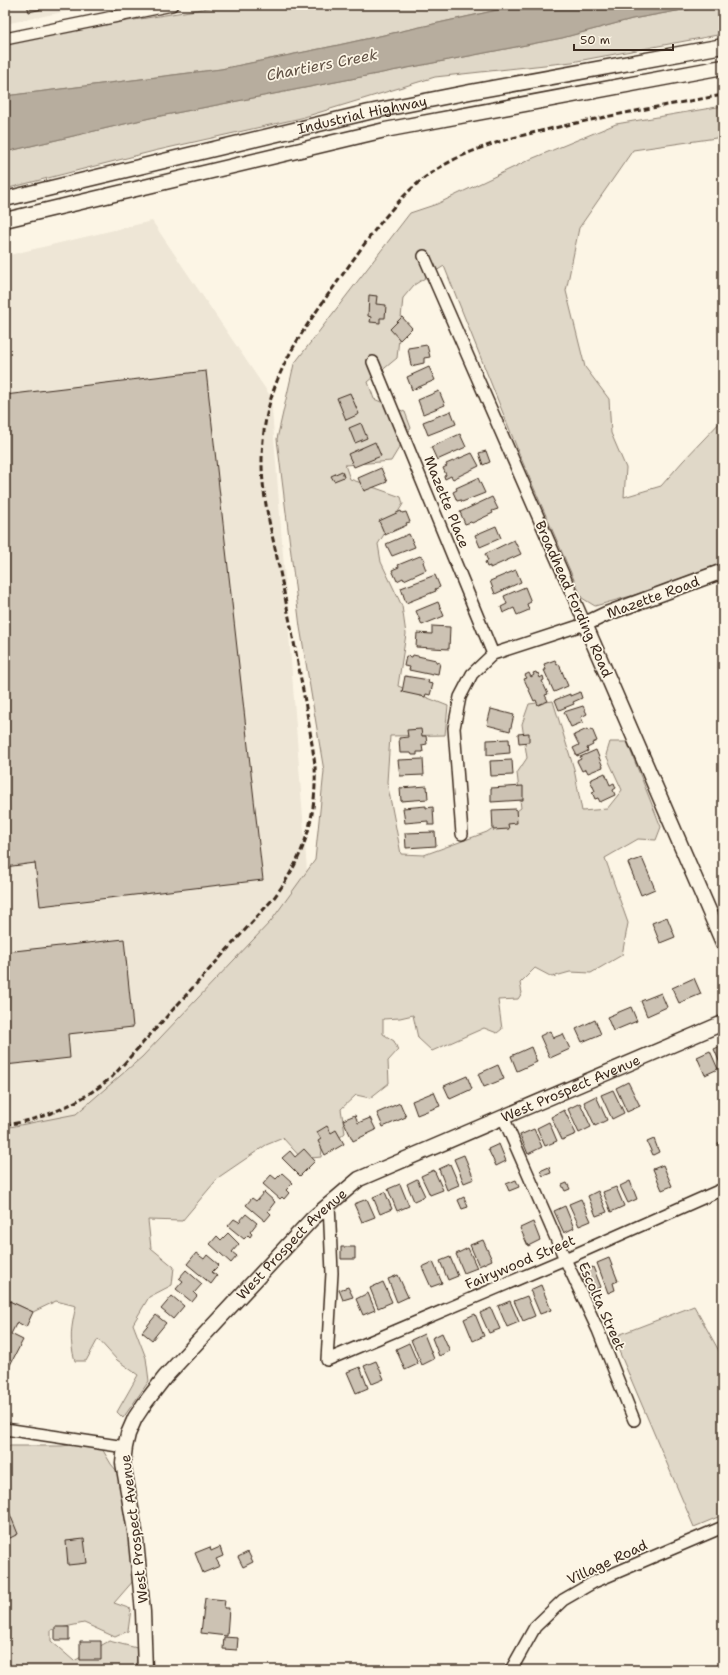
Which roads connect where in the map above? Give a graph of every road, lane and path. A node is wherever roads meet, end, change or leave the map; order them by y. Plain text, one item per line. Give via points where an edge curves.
1 (172, 5) edge
2 (5, 39) edge
3 (723, 46) edge
4 (723, 68) edge
5 (5, 199) edge
6 (5, 220) edge
7 (424, 256) dead end
8 (373, 362) dead end
9 (723, 571) edge
10 (585, 624) junction
11 (493, 654) junction
12 (462, 834) dead end
13 (723, 943) edge
14 (723, 1023) edge
15 (503, 1118) junction
16 (723, 1189) edge
17 (329, 1202) junction
18 (565, 1259) junction
19 (634, 1420) dead end
20 (5, 1429) edge
21 (124, 1447) junction
22 (723, 1527) edge
23 (145, 1670) edge
24 (511, 1670) edge

1 - 2 street
3 - 5 street, Industrial Highway via 369,112
4 - 6 street, Industrial Highway via 378,131
7 - 10 street, Broadhead Fording Road
8 - 11 street, Mazette Place
9 - 10 street, Mazette Road
10 - 11 street, Mazette Road
10 - 13 street, Broadhead Fording Road
11 - 12 street, Mazette Road via 472,674 460,697 454,728
14 - 15 street, West Prospect Avenue
15 - 17 street, West Prospect Avenue via 359,1179
15 - 18 street, Escolta Street
16 - 18 street, Fairywood Street
17 - 18 street, Fairywood Street via 332,1273 327,1360
17 - 21 street, West Prospect Avenue via 165,1378 135,1418
18 - 19 street, Escolta Street via 598,1330
20 - 21 street
21 - 23 street, West Prospect Avenue via 123,1463 135,1531 143,1612
22 - 24 street, Village Road via 594,1582 563,1600 535,1627

